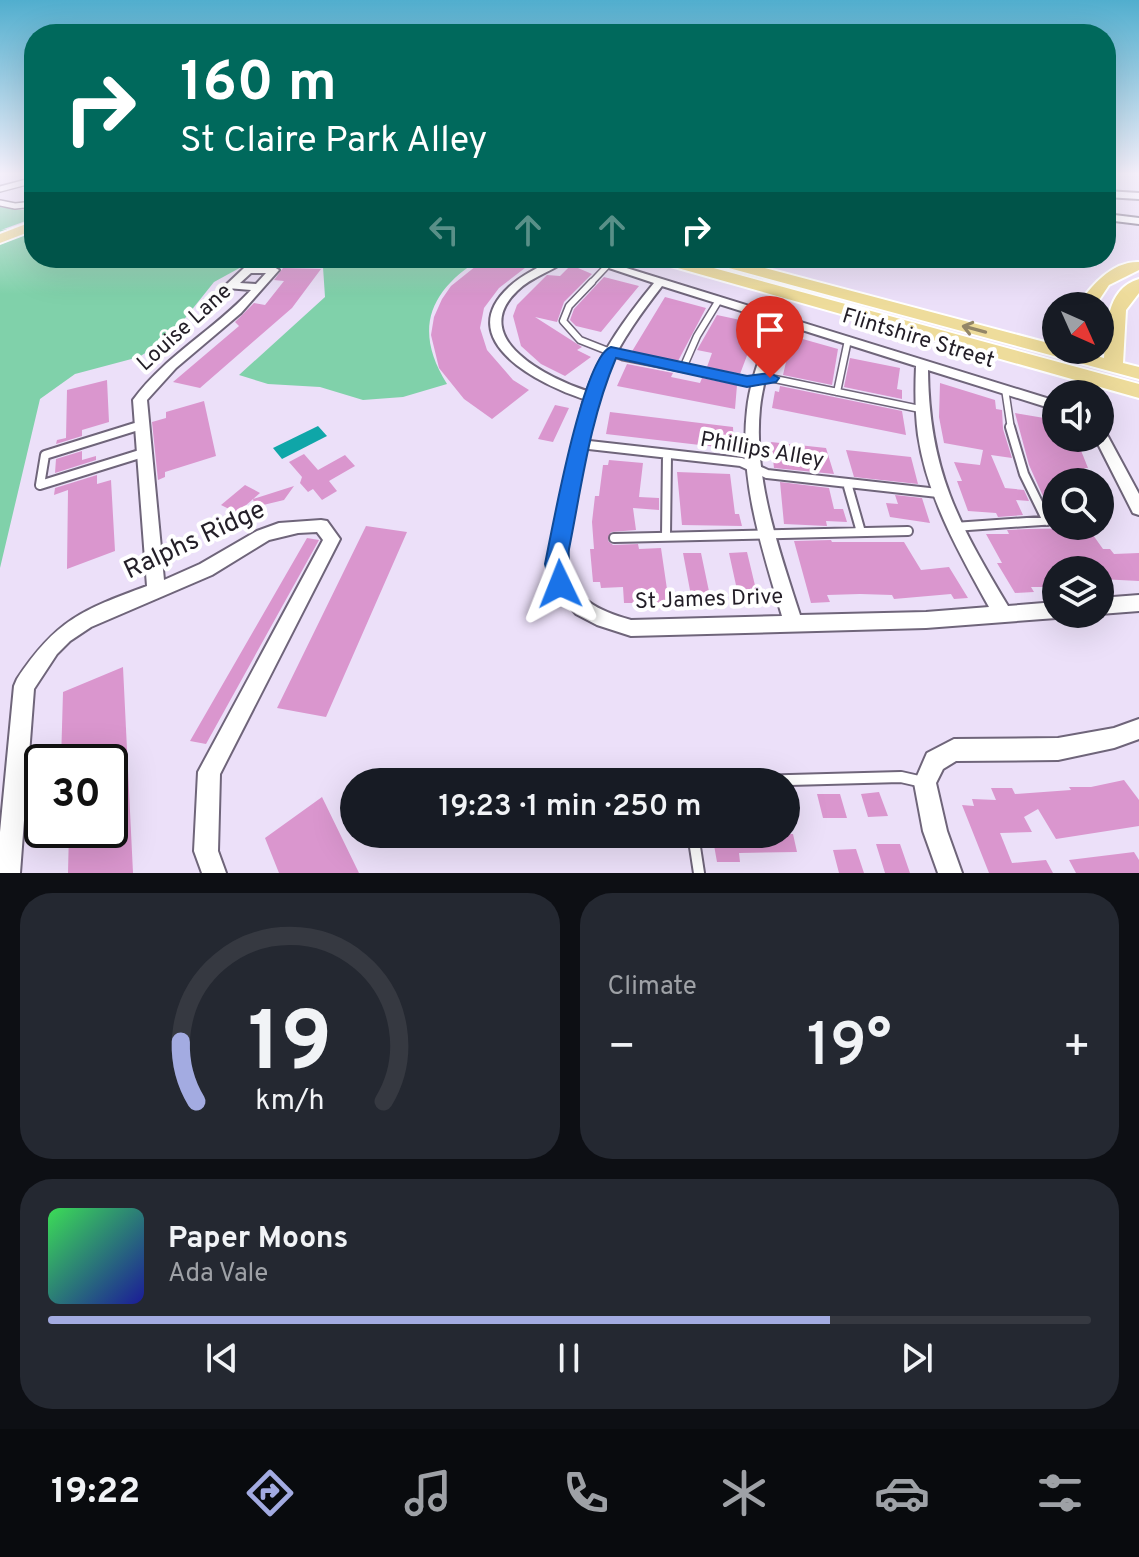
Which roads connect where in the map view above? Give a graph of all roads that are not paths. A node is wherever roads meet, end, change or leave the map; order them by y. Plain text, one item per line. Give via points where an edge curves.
1 (1116, 219) edge
2 (1139, 221) edge
3 (24, 222) edge
4 (24, 229) edge
5 (0, 230) edge
6 (0, 239) edge
7 (547, 268) edge
8 (605, 268) edge
9 (617, 268) edge
10 (701, 268) edge
11 (747, 268) edge
12 (1138, 272) edge
13 (660, 282) junction
14 (258, 287) dead end
15 (1093, 292) edge
16 (1110, 292) edge
17 (719, 300) junction
18 (779, 319) junction
19 (848, 340) junction
20 (1042, 346) edge
21 (611, 352) junction
22 (922, 364) junction
23 (1104, 365) edge
24 (683, 368) junction
25 (1139, 373) edge
26 (759, 379) junction
27 (1005, 389) junction
28 (1139, 391) edge
29 (837, 392) junction
30 (591, 397) junction
31 (1042, 401) edge
32 (920, 409) junction
33 (142, 425) junction
34 (580, 444) junction
35 (1111, 452) edge
36 (143, 453) junction
37 (667, 455) junction
38 (755, 468) junction
39 (847, 483) junction
40 (1133, 490) edge
41 (938, 493) junction
42 (1042, 504) edge
43 (1139, 509) edge
44 (1042, 522) edge
45 (953, 527) junction
46 (908, 531) dead end
47 (861, 532) junction
48 (766, 534) junction
49 (666, 536) junction
50 (614, 538) dead end
51 (156, 590) junction
52 (1139, 603) edge
53 (1114, 605) edge
54 (1042, 611) edge
55 (1003, 614) junction
56 (793, 622) junction
57 (1139, 729) edge
58 (800, 780) edge
59 (925, 783) junction
60 (695, 848) edge
61 (8, 873) edge
62 (214, 873) edge
63 (699, 873) edge
64 (950, 873) edge

1 - 2 street
3 - 5 main road
4 - 6 main road
7 - 30 street via 519,283 500,306 497,325 504,346 525,368
8 - 21 lane via 569,306 563,321 580,340
9 - 13 street, Flintshire Street
10 - 23 main road
20 -> 11 main road
12 - 15 main road via 1103,282
12 - 16 main road
12 - 23 main road via 1117,310
13 - 17 street, Flintshire Street
13 - 21 street, St James Drive
14 - 33 street, Louise Lane via 235,313 153,381 140,400
17 - 18 street, Flintshire Street
17 - 24 lane
18 - 19 street, Flintshire Street
18 - 26 street
19 - 22 street, Flintshire Street
19 - 29 lane
21 - 24 lane
21 - 30 street, St James Drive
22 - 27 street, Flintshire Street
22 - 32 street
23 - 25 main road
23 - 28 main road
24 - 26 lane
26 - 29 lane
26 - 38 street
27 - 31 street, Flintshire Street
27 - 42 lane via 1016,456
29 - 32 lane
30 - 34 street, St James Drive
32 - 41 street
33 - 36 street, Louise Lane
33 - 36 lane via 45,455 40,485
34 - 37 lane, Phillips Alley
34 - 56 street, St James Drive via 556,564 560,584 574,602 599,620 631,628
35 - 40 street
36 - 51 street, Louise Lane
37 - 38 lane, Phillips Alley
37 - 49 lane
38 - 39 lane, Phillips Alley
38 - 48 street
39 - 41 lane, Phillips Alley
39 - 47 lane
40 - 43 street
41 - 45 street
44 - 45 lane
45 - 55 street
46 - 47 lane
47 - 48 lane
48 - 49 lane
48 - 56 street
49 - 50 lane
51 - 61 street, Ralphs Ridge via 70,630 41,659 24,686
51 - 62 street, Ralphs Ridge via 192,577 247,541 292,525 321,526 332,539 209,772 206,851
52 - 53 street
54 - 55 street, St James Drive
55 - 56 street, St James Drive
57 - 59 street via 1058,749 954,750 935,761
58 - 59 lane via 901,777
59 - 64 street
60 - 63 lane

